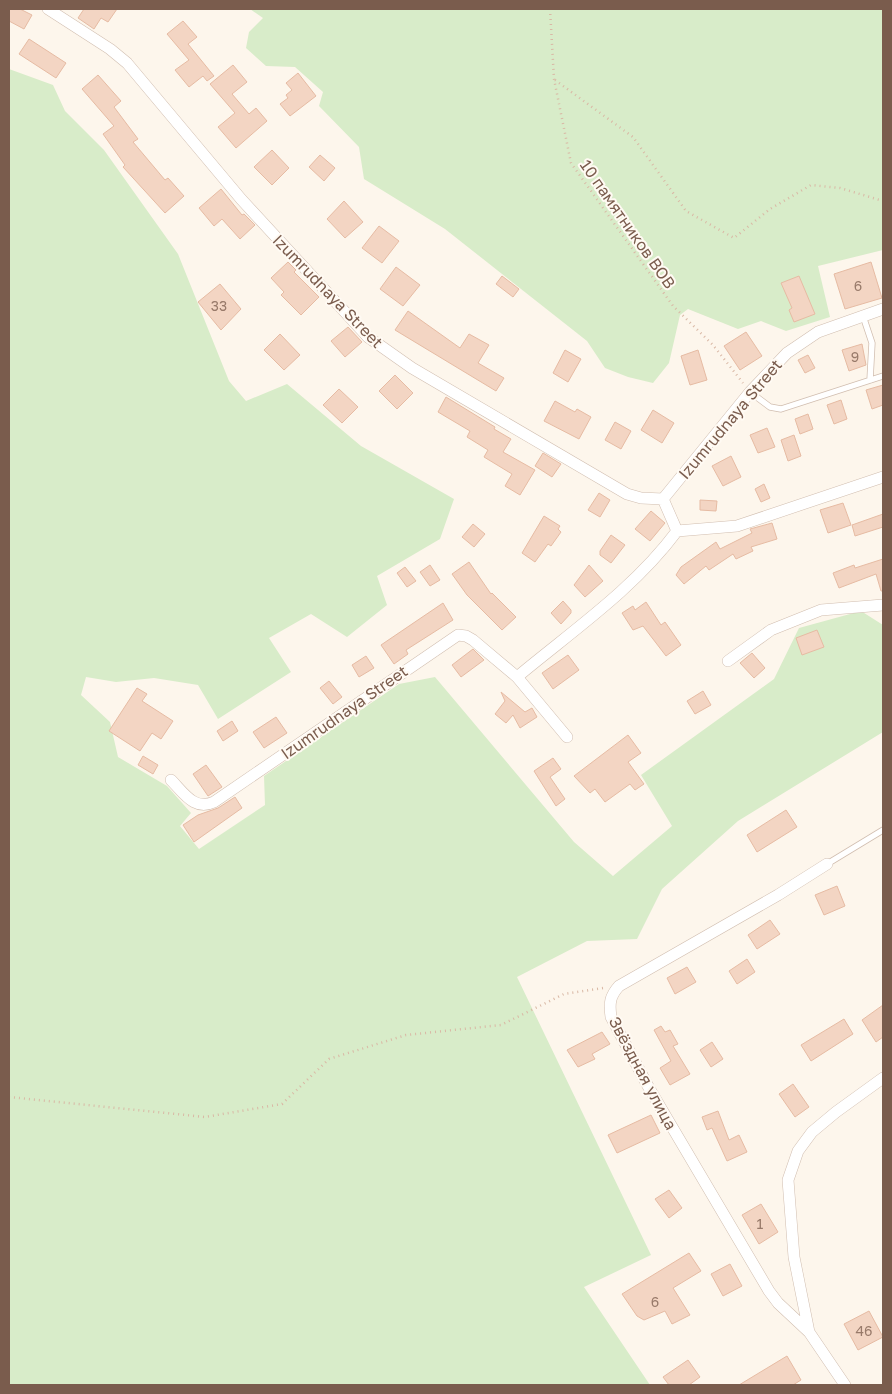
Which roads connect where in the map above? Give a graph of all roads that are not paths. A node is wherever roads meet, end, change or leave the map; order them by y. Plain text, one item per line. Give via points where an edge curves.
1 (48, 9) edge
2 (883, 309) edge
3 (863, 316) junction
4 (883, 376) edge
5 (870, 380) junction
6 (750, 392) junction
7 (883, 477) edge
8 (663, 499) junction
9 (676, 531) junction
10 (883, 605) edge
11 (728, 661) dead end
12 (517, 677) junction
13 (567, 737) dead end
14 (171, 780) dead end
15 (883, 830) edge
16 (827, 864) joint
17 (883, 1078) edge
18 (809, 1332) junction
19 (845, 1385) edge

1 - 8 street, Izumrudnaya Street via 127,63 241,199 368,337 390,355 627,494
2 - 3 street, Izumrudnaya Street
3 - 5 lane via 872,343
3 - 6 street, Izumrudnaya Street via 802,341
4 - 5 lane
5 - 6 lane via 781,409 770,407
6 - 8 street, Izumrudnaya Street
7 - 9 street via 737,526
8 - 9 street
9 - 12 street via 659,556 640,575
10 - 11 street via 832,608 812,614 771,630
12 - 13 street, Izumrudnaya Street
12 - 14 street, Izumrudnaya Street via 473,640 458,636 214,802 206,806 197,805
15 - 16 lane
16 - 18 street, Звёздная улица via 619,986 609,1004 611,1017 649,1088 769,1291
17 - 18 street via 812,1132 798,1151 788,1180 794,1257
18 - 19 street

